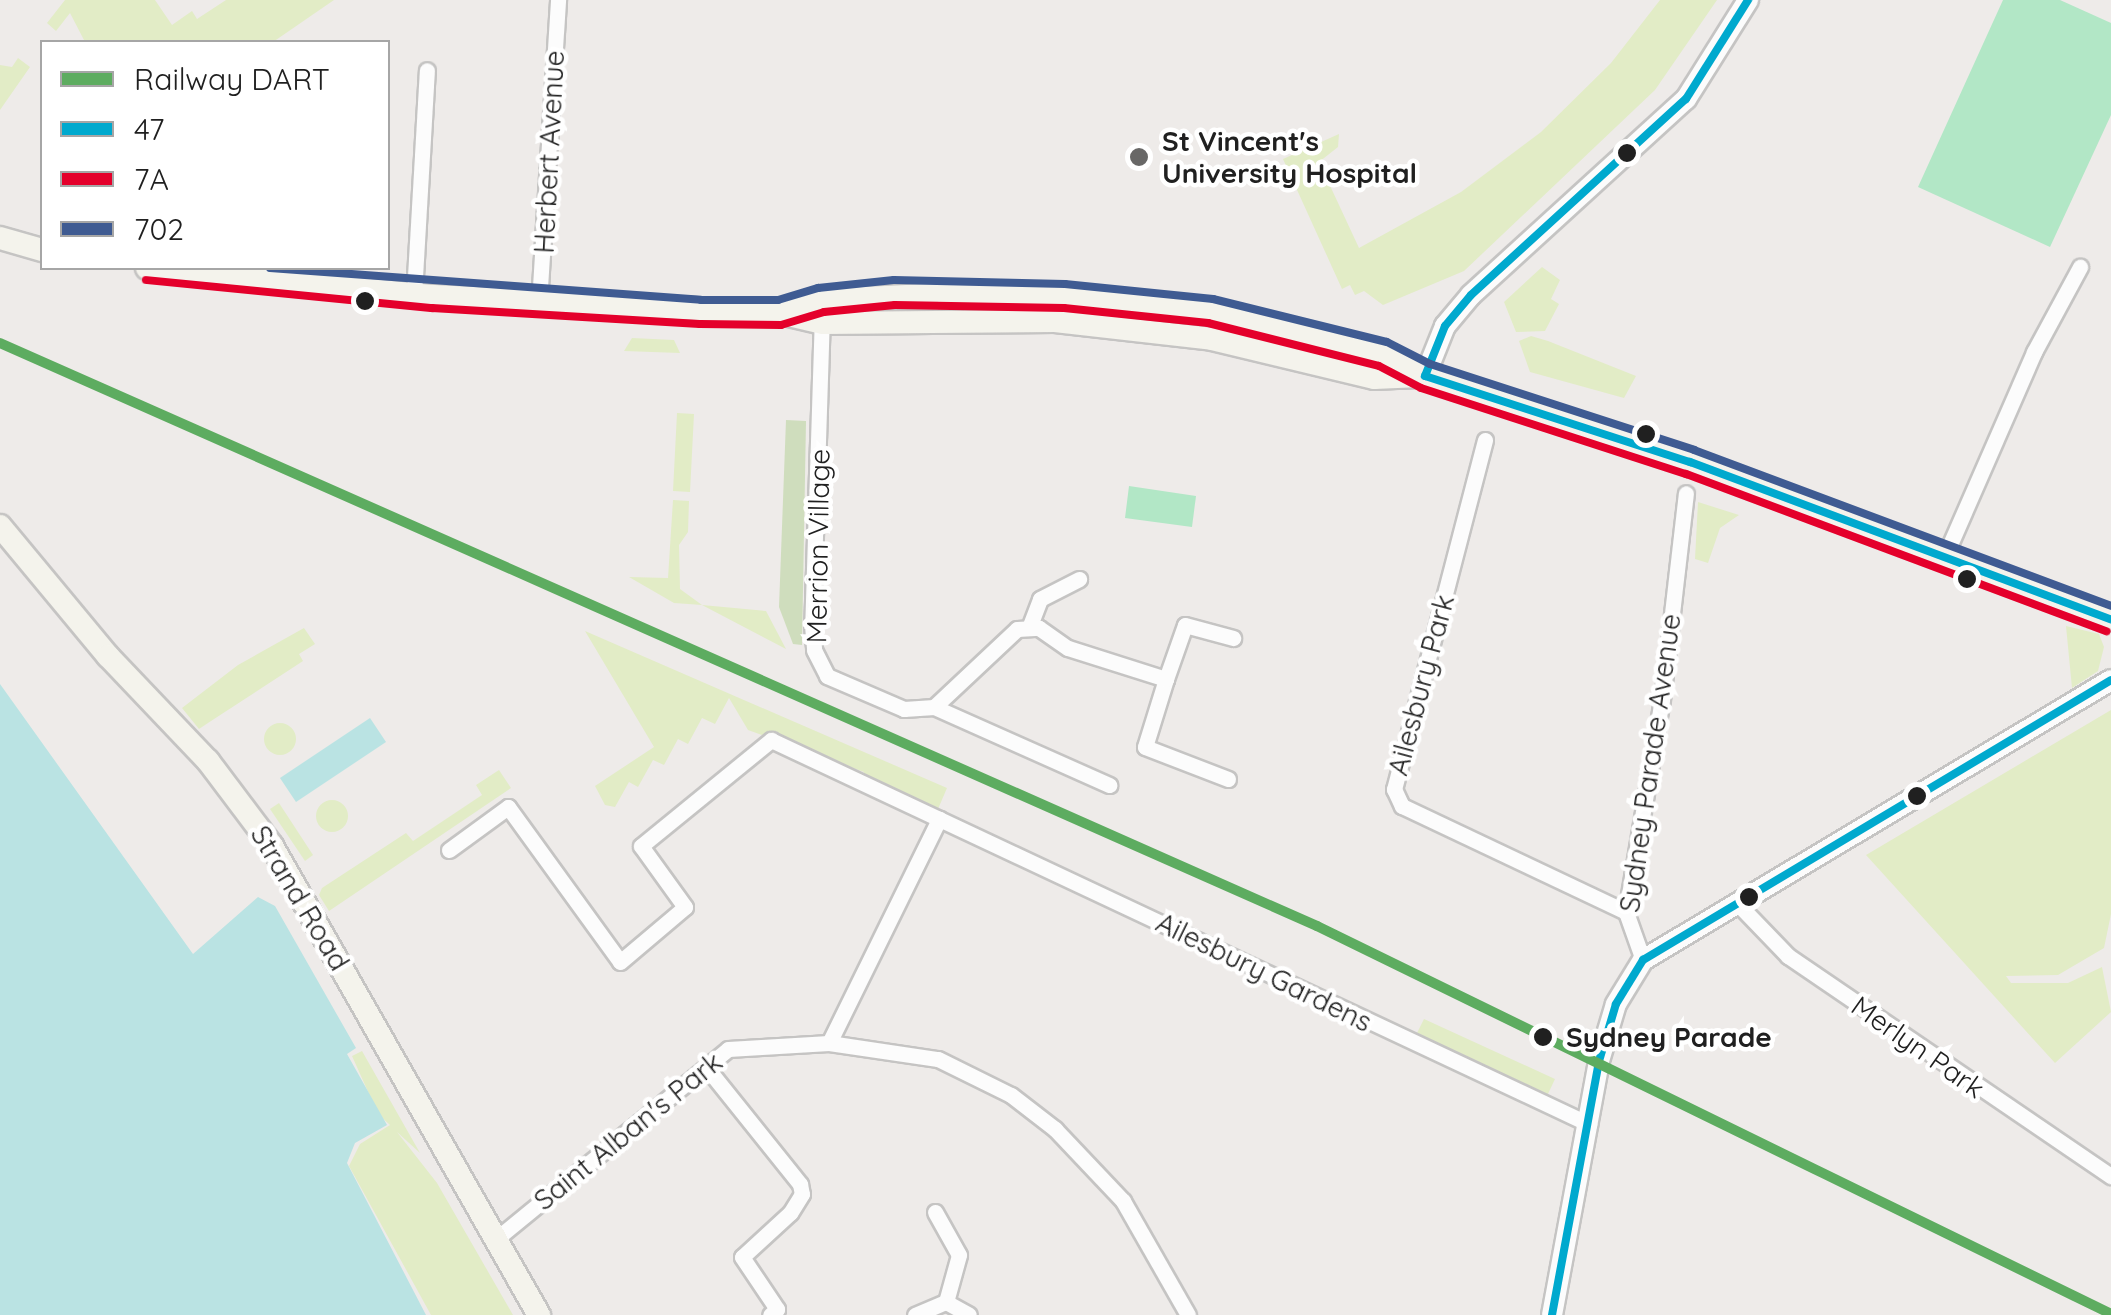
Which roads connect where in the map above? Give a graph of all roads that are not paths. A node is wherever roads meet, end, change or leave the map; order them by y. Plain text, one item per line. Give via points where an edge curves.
1 (558, 0) edge
2 (1748, 0) edge
3 (428, 70) dead end
4 (0, 238) edge
5 (40, 249) edge
6 (2080, 267) dead end
7 (168, 270) edge
8 (414, 294) junction
9 (539, 303) junction
10 (822, 311) junction
11 (1240, 317) junction
12 (1233, 344) junction
13 (1425, 376) junction
14 (1485, 440) dead end
15 (1686, 493) dead end
16 (0, 526) edge
17 (1945, 556) junction
18 (1079, 579) dead end
19 (2108, 622) edge
20 (1030, 628) junction
21 (1234, 638) dead end
22 (1166, 679) junction
23 (2111, 680) edge
24 (934, 708) junction
25 (1228, 779) dead end
26 (1109, 785) dead end
27 (939, 819) junction
28 (449, 850) dead end
29 (1737, 903) junction
30 (1626, 912) junction
31 (1643, 960) junction
32 (829, 1043) junction
33 (707, 1068) junction
34 (1590, 1124) junction
35 (2111, 1176) edge
36 (935, 1212) dead end
37 (496, 1239) junction
38 (946, 1302) junction
39 (538, 1315) edge
40 (770, 1315) edge
41 (915, 1315) edge
42 (969, 1315) edge
43 (1188, 1315) edge
44 (1552, 1315) edge

1 - 9 street, Herbert Avenue
2 - 13 street via 1686,100 1471,295 1445,326
3 - 8 street
4 - 5 main road
6 - 17 street via 2034,352
7 - 8 main road
8 - 9 main road
9 - 10 main road
10 - 11 main road via 894,292 1027,294
10 - 12 main road via 1055,321
10 - 24 street, Merrion Village via 814,650 827,676 904,708
11 - 12 main road
11 - 13 main road via 1383,354
12 - 13 main road via 1374,378
13 - 17 main road via 1690,462
14 - 30 street, Ailesbury Park via 1394,789 1402,806
15 - 30 street, Sydney Parade Avenue via 1662,700
16 - 37 main road, Strand Road via 108,656 208,761 272,846
17 - 19 main road
18 - 20 street via 1040,599
20 - 22 street
20 - 24 street via 1017,629 982,655
21 - 22 street via 1186,625
22 - 25 street via 1145,748
23 - 29 street
24 - 26 street, Merrion Village
27 - 28 street, Ailesbury Gardens via 771,740 641,846 685,907 620,962 508,806
27 - 32 street
27 - 34 street, Ailesbury Gardens
29 - 31 street
29 - 35 street, Merlyn Park via 1788,956
30 - 31 street, Sydney Parade Avenue
31 - 34 street via 1616,1004
32 - 33 street, Saint Alban's Park via 739,1045
32 - 43 street, Saint Alban's Park via 938,1058 1011,1095 1056,1130 1121,1199
33 - 37 street, Saint Alban's Park
33 - 40 street via 800,1184 802,1194 790,1213 742,1256 777,1309
34 - 44 street
36 - 38 street via 958,1255
37 - 39 main road, Strand Road
38 - 41 street
38 - 42 street

